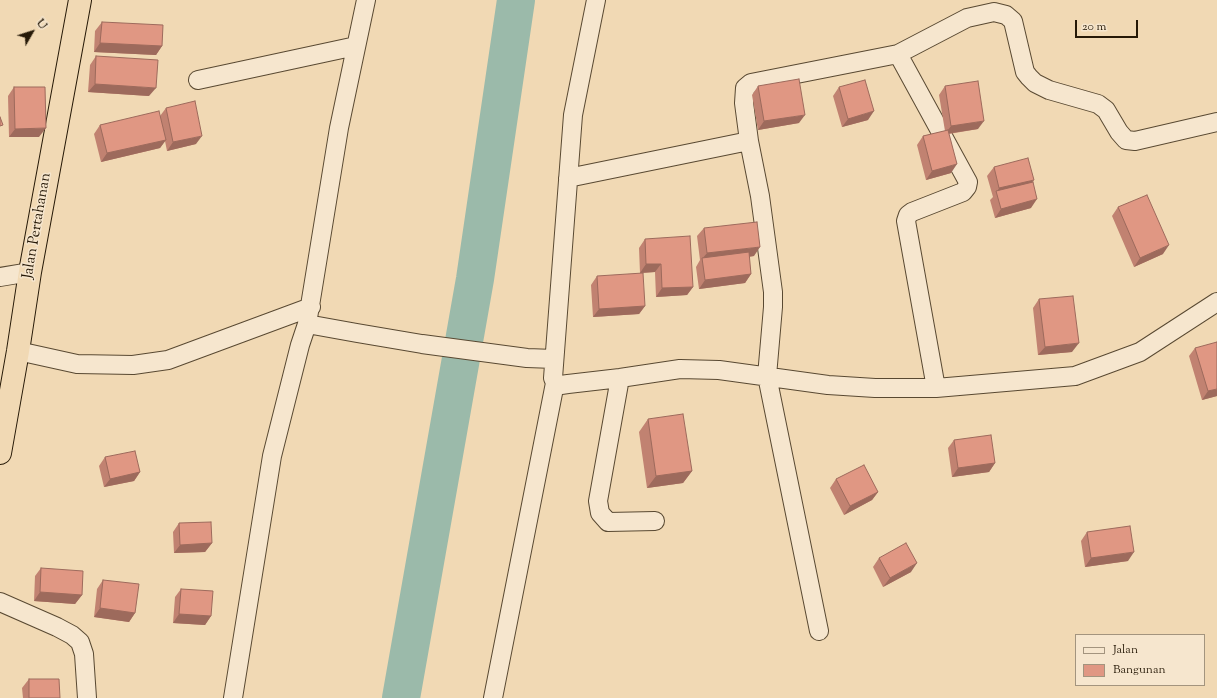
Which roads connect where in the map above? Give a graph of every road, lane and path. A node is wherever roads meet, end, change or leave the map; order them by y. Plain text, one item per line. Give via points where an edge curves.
1 (80, 0) edge
2 (366, 0) edge
3 (596, 0) edge
4 (356, 46) junction
5 (898, 54) junction
6 (198, 80) dead end
7 (1217, 122) edge
8 (749, 140) junction
9 (568, 178) junction
10 (30, 272) junction
11 (0, 277) edge
12 (1217, 302) edge
13 (309, 315) junction
14 (18, 351) junction
15 (554, 359) junction
16 (767, 376) junction
17 (620, 378) junction
18 (555, 383) junction
19 (936, 388) junction
20 (0, 453) edge
21 (655, 521) dead end
22 (0, 602) edge
23 (819, 631) dead end
24 (87, 698) edge
25 (232, 698) edge
26 (493, 698) edge

1 - 10 highway, Jalan Pertahanan
2 - 4 street
3 - 9 street via 574,115
4 - 6 street
4 - 13 street via 339,128
5 - 7 street via 967,18 994,12 1006,15 1013,21 1025,72 1035,83 1098,104 1106,110 1126,140 1135,141
5 - 8 street via 751,83 746,88 744,103
5 - 19 street via 968,182 962,192 912,212 906,221
8 - 9 street
8 - 16 street via 760,196 772,292
9 - 15 street
10 - 11 street
10 - 14 highway, Jalan Pertahanan
12 - 19 street via 1140,352 1075,376
13 - 14 street via 168,360 133,366 77,364
13 - 15 street via 357,334 527,358
13 - 25 street via 272,456
14 - 20 highway, Jalan Pertahanan
15 - 18 street
16 - 17 street via 719,370 680,369
16 - 19 street via 828,385
16 - 23 street
17 - 18 street via 561,385
17 - 21 street via 598,501 600,513 608,522
18 - 26 street
22 - 24 street via 57,627 80,642 84,654

